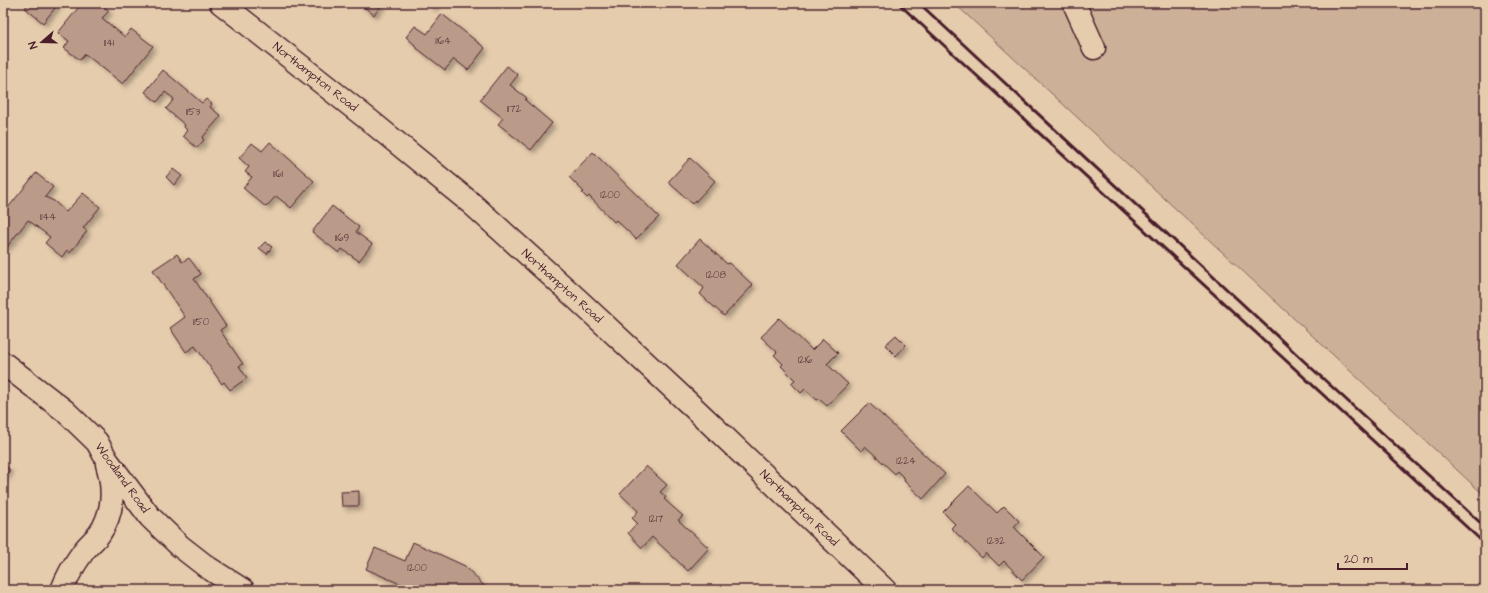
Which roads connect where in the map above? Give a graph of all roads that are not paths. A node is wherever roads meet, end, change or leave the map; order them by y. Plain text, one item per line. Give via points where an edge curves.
1 (221, 3) edge
2 (1074, 3) edge
3 (1094, 48) dead end
4 (3, 363) edge
5 (107, 460) junction
6 (62, 590) edge
7 (243, 590) edge
8 (885, 590) edge

1 - 8 street, Northampton Road via 472,204 688,403
2 - 3 street
4 - 5 street, Woodland Road via 65,411 97,442
5 - 6 street via 112,481 112,502 106,522 83,552
5 - 7 street, Woodland Road via 150,516 180,546

